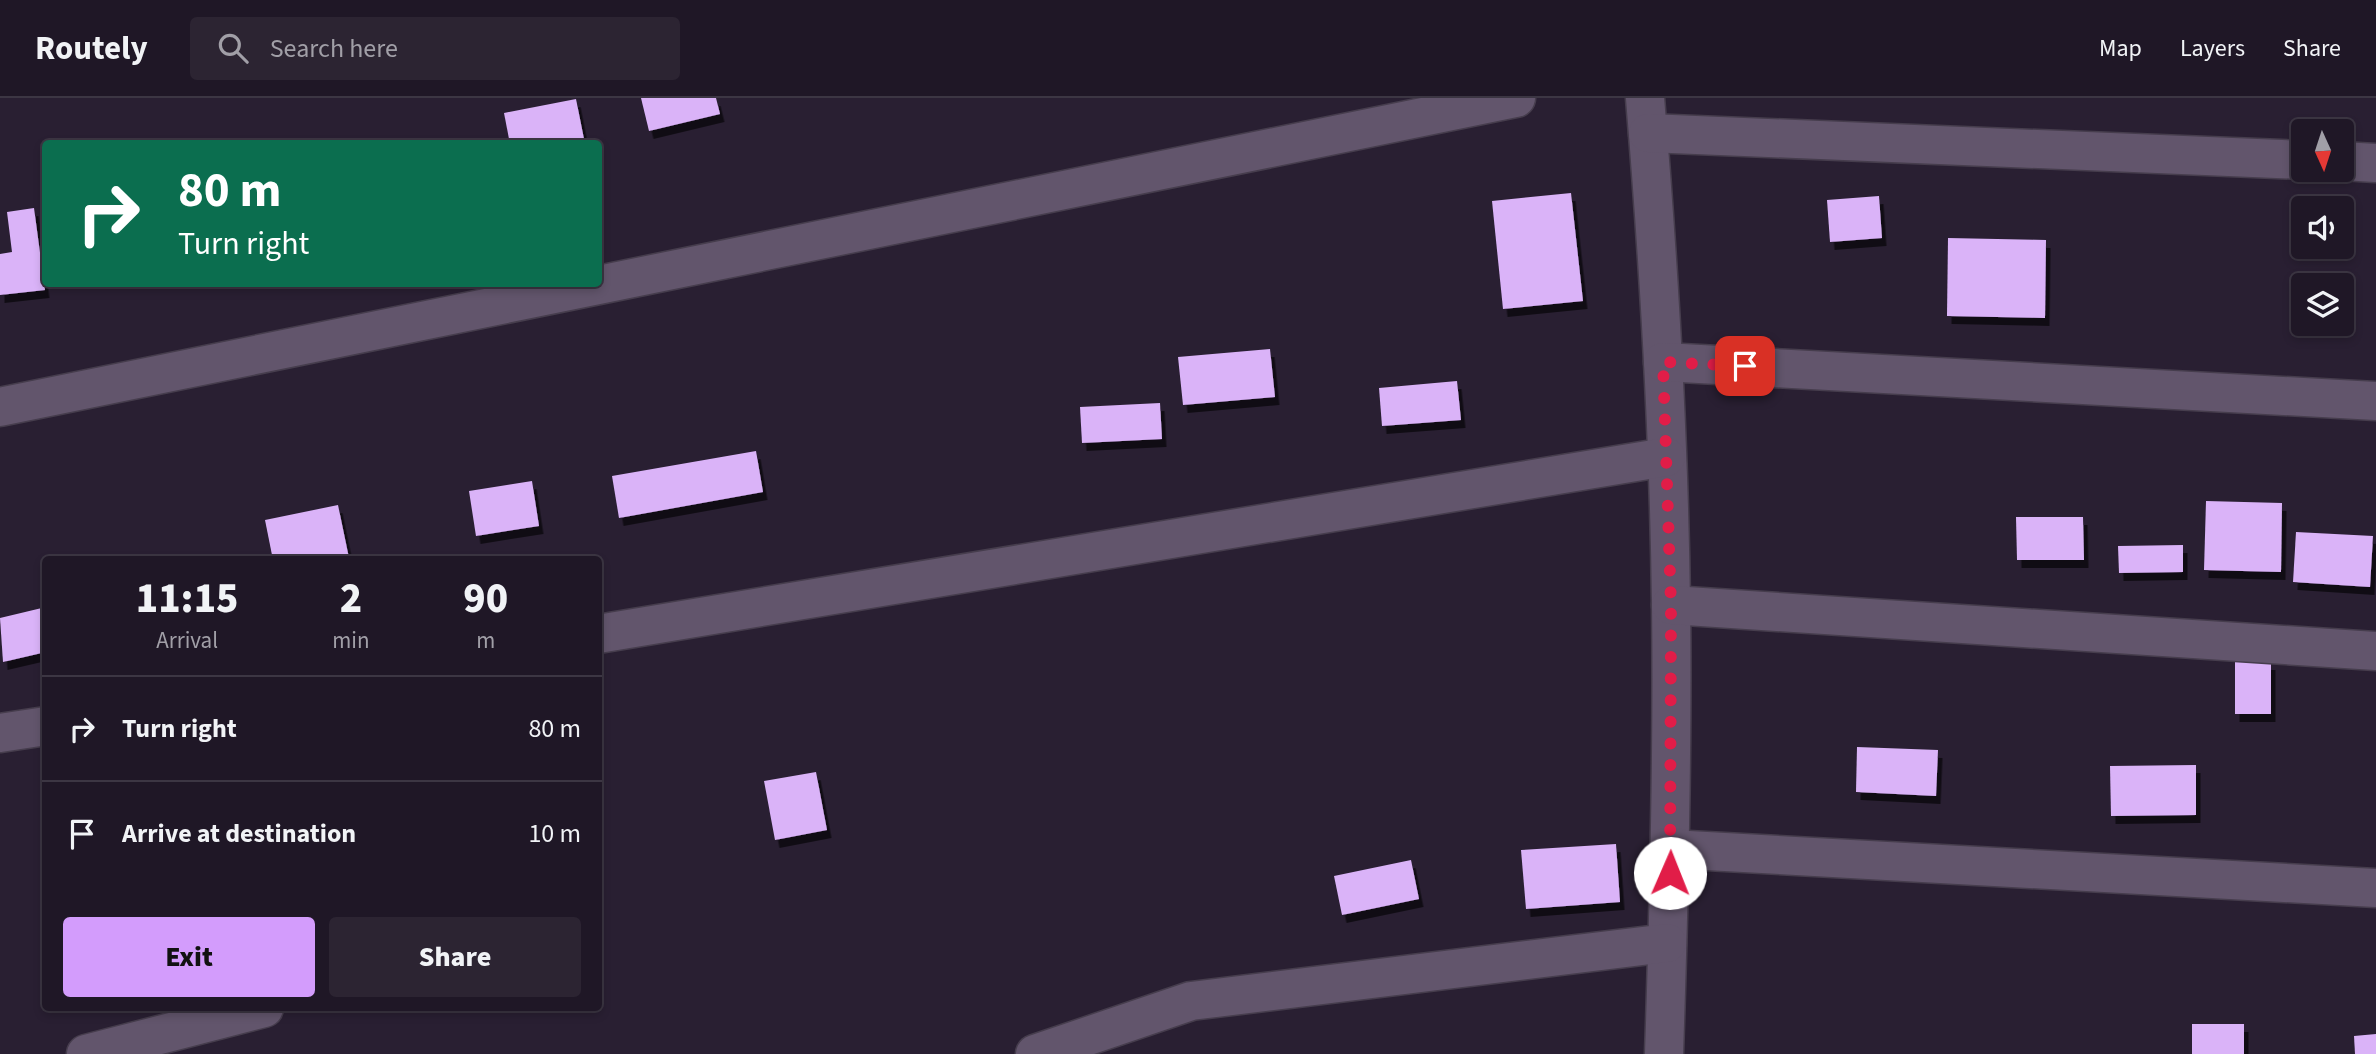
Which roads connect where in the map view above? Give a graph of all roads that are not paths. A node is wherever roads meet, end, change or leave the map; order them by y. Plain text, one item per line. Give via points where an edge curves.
1 (1516, 98) edge
2 (1646, 116) edge
3 (2291, 159) edge
4 (2354, 162) edge
5 (2376, 163) edge
6 (602, 284) edge
7 (589, 287) edge
8 (1663, 362) junction
9 (2376, 401) edge
10 (0, 407) edge
11 (1666, 457) junction
12 (1671, 605) junction
13 (602, 633) edge
14 (2376, 652) edge
15 (42, 727) edge
16 (0, 733) edge
17 (1670, 849) junction
18 (2376, 888) edge
19 (1667, 943) junction
20 (252, 1011) edge
21 (86, 1054) edge
22 (1035, 1054) edge
23 (1664, 1054) edge

1 - 6 street
2 - 3 street
2 - 8 street
4 - 5 street
7 - 10 street
8 - 9 street
8 - 11 street
11 - 12 street
11 - 13 street
12 - 14 street
12 - 17 street
15 - 16 street
17 - 18 street
17 - 19 street
19 - 22 street via 1191,1001
19 - 23 street
20 - 21 street

